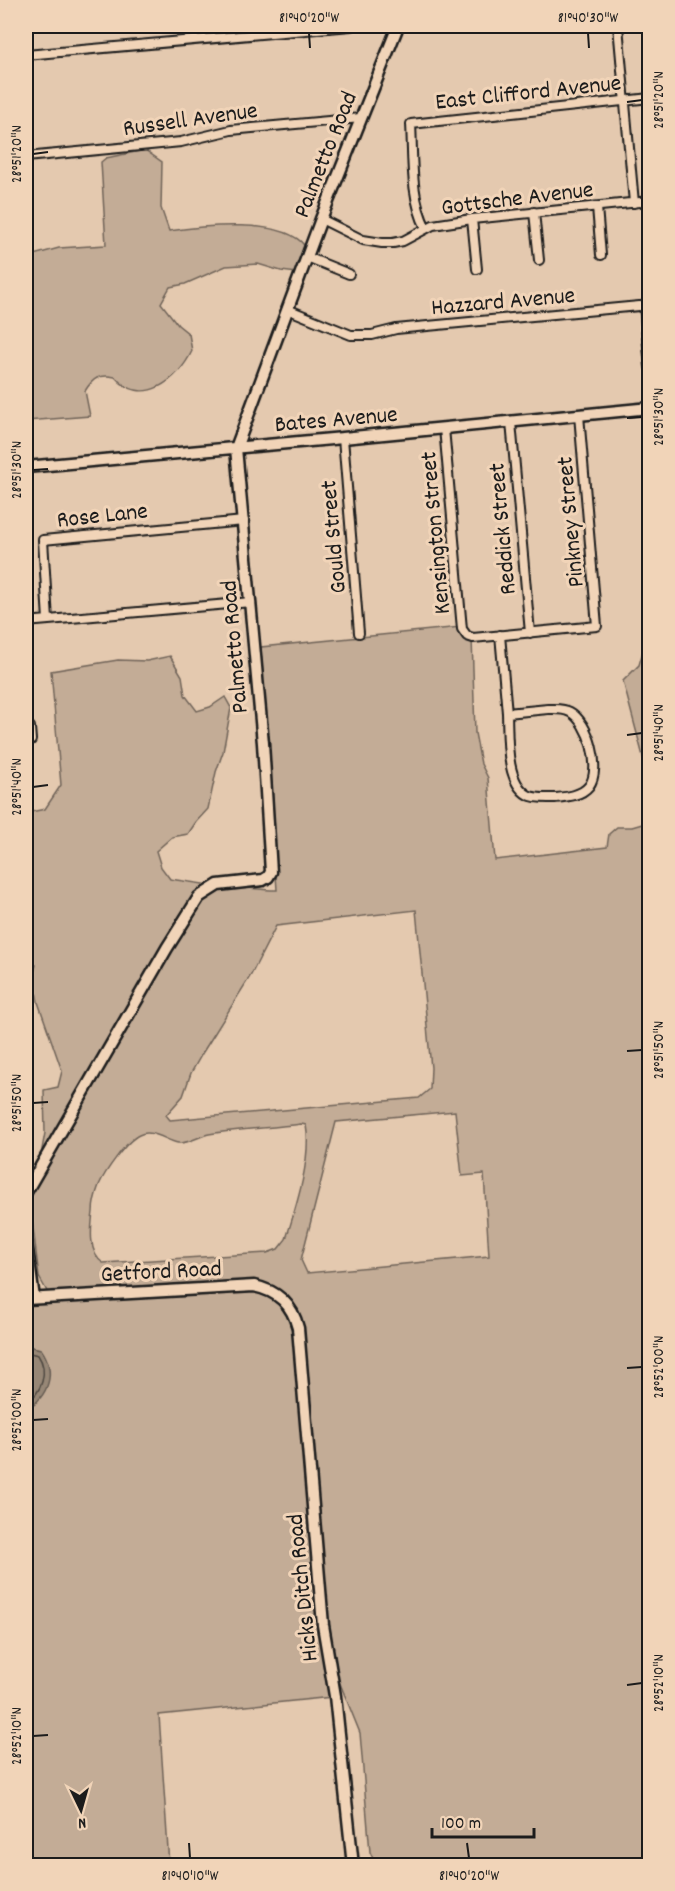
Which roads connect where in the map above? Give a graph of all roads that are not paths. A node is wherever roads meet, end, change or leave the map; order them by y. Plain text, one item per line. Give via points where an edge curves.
1 (351, 26) edge
2 (398, 26) edge
3 (618, 26) edge
4 (26, 55) edge
5 (650, 98) edge
6 (625, 100) junction
7 (361, 118) junction
8 (26, 158) edge
9 (650, 201) edge
10 (634, 203) junction
11 (597, 207) junction
12 (534, 212) junction
13 (321, 219) junction
14 (472, 219) junction
15 (426, 228) junction
16 (601, 255) dead end
17 (306, 257) junction
18 (539, 260) dead end
19 (477, 269) dead end
20 (349, 274) dead end
21 (647, 305) edge
22 (287, 309) junction
23 (650, 367) edge
24 (648, 408) edge
25 (579, 415) junction
26 (511, 422) junction
27 (444, 428) junction
28 (650, 431) edge
29 (343, 438) junction
30 (236, 448) junction
31 (26, 466) edge
32 (244, 521) junction
33 (251, 602) junction
34 (48, 620) junction
35 (26, 622) edge
36 (597, 626) joint
37 (359, 633) dead end
38 (530, 633) junction
39 (500, 635) junction
40 (507, 713) junction
41 (26, 727) edge
42 (31, 740) dead end
43 (26, 1192) edge
44 (26, 1242) edge
45 (30, 1298) edge
46 (291, 1308) joint
47 (353, 1866) edge

1 - 4 street
2 - 7 street, Palmetto Road
3 - 6 street
5 - 6 street, East Clifford Avenue
6 - 10 street
6 - 15 street, East Clifford Avenue via 411,124 416,196
7 - 8 street, Russell Avenue via 231,130 181,142
7 - 13 street, Palmetto Road
9 - 10 street, Gottsche Avenue
10 - 11 street, Gottsche Avenue
11 - 12 street, Gottsche Avenue
11 - 16 street
12 - 14 street, Gottsche Avenue
12 - 18 street
13 - 15 street, Gottsche Avenue via 363,240 382,243 403,241
13 - 17 street, Palmetto Road
14 - 15 street, Gottsche Avenue
14 - 19 street
17 - 20 street
17 - 22 street, Palmetto Road
21 - 22 street, Hazzard Avenue via 396,329 360,336
21 - 23 street
22 - 30 street, Palmetto Road
24 - 25 street, Bates Avenue
24 - 28 street
25 - 26 street, Bates Avenue
25 - 36 street, Pinkney Street
26 - 27 street, Bates Avenue
26 - 38 street, Reddick Street
27 - 29 street, Bates Avenue
27 - 39 street, Kensington Street via 462,629 473,638
29 - 30 street, Bates Avenue
29 - 37 street, Gould Street
30 - 31 street, Bates Avenue
30 - 32 street, Palmetto Road
32 - 33 street, Palmetto Road
32 - 34 street, Rose Lane via 43,540
33 - 34 street
33 - 43 street, Palmetto Road via 271,872 263,880 218,885 199,897
34 - 35 street
36 - 38 street, Kensington Street
38 - 39 street, Kensington Street
39 - 40 street
40 - 40 street via 511,770 523,791 536,798 555,798 578,794 588,786 595,759 575,715 560,709
41 - 42 street via 30,727
44 - 45 street
45 - 46 street, Getford Road via 254,1286 281,1296
46 - 47 street, Hicks Ditch Road via 298,1328 323,1625

